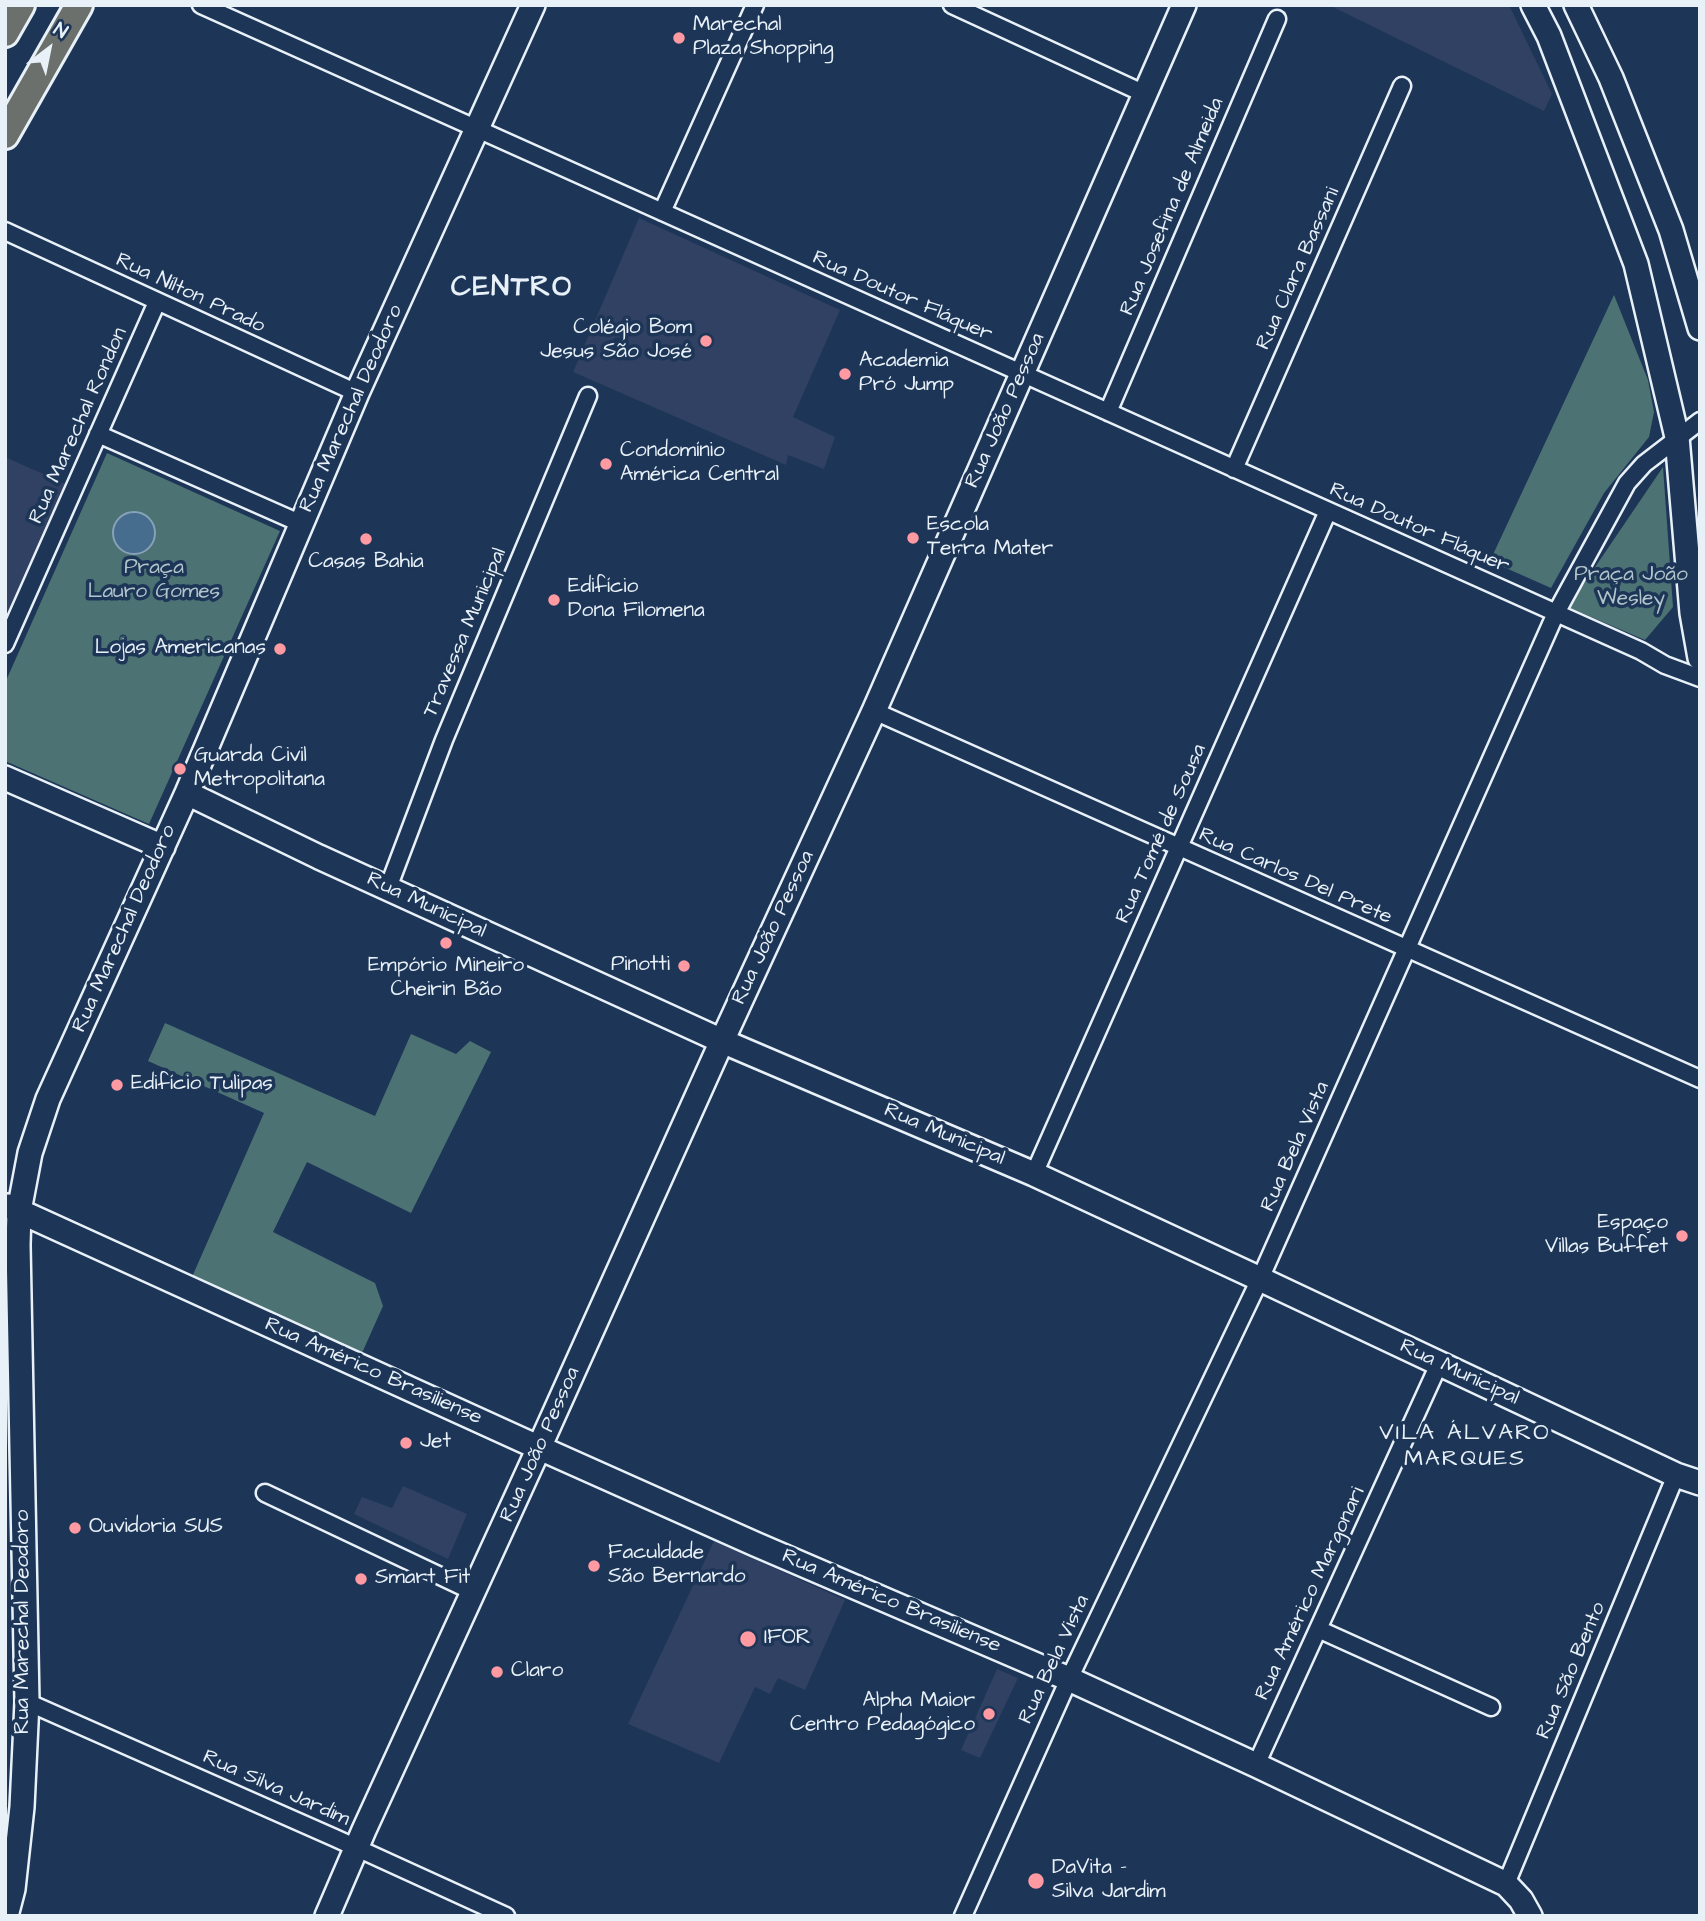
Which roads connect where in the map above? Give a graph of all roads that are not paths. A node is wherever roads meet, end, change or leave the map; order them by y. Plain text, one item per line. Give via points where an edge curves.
1 (21, 5) edge
2 (79, 5) edge
3 (201, 5) edge
4 (533, 5) edge
5 (755, 5) edge
6 (952, 5) edge
7 (1184, 5) edge
8 (1533, 5) edge
9 (1576, 5) edge
10 (1277, 19) dead end
11 (5, 33) edge
12 (1402, 86) dead end
13 (1145, 94) junction
14 (476, 129) junction
15 (5, 135) edge
16 (662, 212) junction
17 (5, 231) edge
18 (157, 302) junction
19 (1700, 328) edge
20 (1022, 374) junction
21 (357, 393) junction
22 (588, 396) dead end
23 (1108, 412) junction
24 (1700, 421) edge
25 (98, 434) junction
26 (1677, 437) junction
27 (1234, 469) junction
28 (1328, 511) junction
29 (302, 524) junction
30 (1556, 613) junction
31 (5, 644) edge
32 (1700, 658) edge
33 (1700, 678) edge
34 (874, 711) junction
35 (5, 778) edge
36 (187, 793) junction
37 (163, 847) junction
38 (1179, 848) junction
39 (388, 888) junction
40 (1407, 950) junction
41 (722, 1041) junction
42 (1700, 1079) edge
43 (1034, 1174) junction
44 (12, 1208) edge
45 (1260, 1279) junction
46 (1440, 1364) junction
47 (540, 1448) junction
48 (1676, 1475) junction
49 (1700, 1483) edge
50 (265, 1493) dead end
51 (474, 1592) junction
52 (1318, 1629) junction
53 (1069, 1678) junction
54 (27, 1702) junction
55 (1491, 1707) dead end
56 (1256, 1765) junction
57 (356, 1847) junction
58 (1506, 1884) junction
59 (6, 1916) edge
60 (327, 1916) edge
61 (506, 1916) edge
62 (963, 1916) edge
63 (1530, 1916) edge

1 - 11 main road
2 - 15 main road
3 - 14 street, Rua Doutor Fláquer
4 - 14 street, Rua Marechal Deodoro
5 - 16 street
6 - 13 street
7 - 13 street, Rua João Pessoa
8 - 26 street via 1636,264
9 - 19 street via 1611,78 1671,230
10 - 23 street, Rua Josefina de Almeida
12 - 27 street, Rua Clara Bassani
13 - 20 street, Rua João Pessoa
14 - 16 street, Rua Doutor Fláquer
14 - 21 street, Rua Marechal Deodoro
16 - 20 street, Rua Doutor Fláquer
17 - 18 street, Rua Nílton Prado
18 - 21 street, Rua Nílton Prado
18 - 25 street, Rua Marechal Rondon
20 - 23 street, Rua Doutor Fláquer
20 - 34 street, Rua João Pessoa
21 - 29 street, Rua Marechal Deodoro
22 - 39 street, Travessa Municipal via 444,740
23 - 27 street, Rua Doutor Fláquer
24 - 26 street, Rua Bela Vista
25 - 29 street
25 - 31 street, Rua Marechal Rondon
26 - 30 street, Rua Bela Vista via 1627,483
26 - 32 street
27 - 28 street, Rua Doutor Fláquer
28 - 30 street, Rua Doutor Fláquer
28 - 38 street, Rua Tomé de Sousa
29 - 36 street, Rua Marechal Deodoro
30 - 33 street, Rua Doutor Fláquer
30 - 40 street, Rua Bela Vista
34 - 38 street, Rua Carlos Del Prete
34 - 41 street, Rua João Pessoa
35 - 37 street
36 - 37 street, Rua Marechal Deodoro
36 - 39 street, Rua Municipal
37 - 44 street, Rua Marechal Deodoro via 48,1099
38 - 40 street, Rua Carlos Del Prete
38 - 43 street, Rua Tomé de Sousa
39 - 41 street, Rua Municipal
40 - 42 street, Rua Carlos Del Prete
40 - 45 street, Rua Bela Vista
41 - 43 street, Rua Municipal
41 - 47 street, Rua João Pessoa
43 - 45 street, Rua Municipal
44 - 47 street, Rua Américo Brasiliense
44 - 54 street, Rua Marechal Deodoro
45 - 46 street, Rua Municipal
45 - 53 street, Rua Bela Vista
46 - 48 street, Rua Municipal
46 - 52 street, Rua Américo Margonari
47 - 51 street, Rua João Pessoa
47 - 53 street, Rua Américo Brasiliense
48 - 49 street, Rua Municipal
48 - 58 street, Rua São Bento
50 - 51 street
51 - 57 street, Rua João Pessoa
52 - 55 street
52 - 56 street, Rua Américo Margonari
53 - 56 street, Rua Américo Brasiliense
53 - 62 street, Rua Bela Vista
54 - 57 street, Rua Silva Jardim
54 - 59 street, Rua Marechal Deodoro via 22,1807
56 - 58 street, Rua Américo Brasiliense
57 - 60 street, Rua João Pessoa
57 - 61 street, Rua Silva Jardim
58 - 63 street

